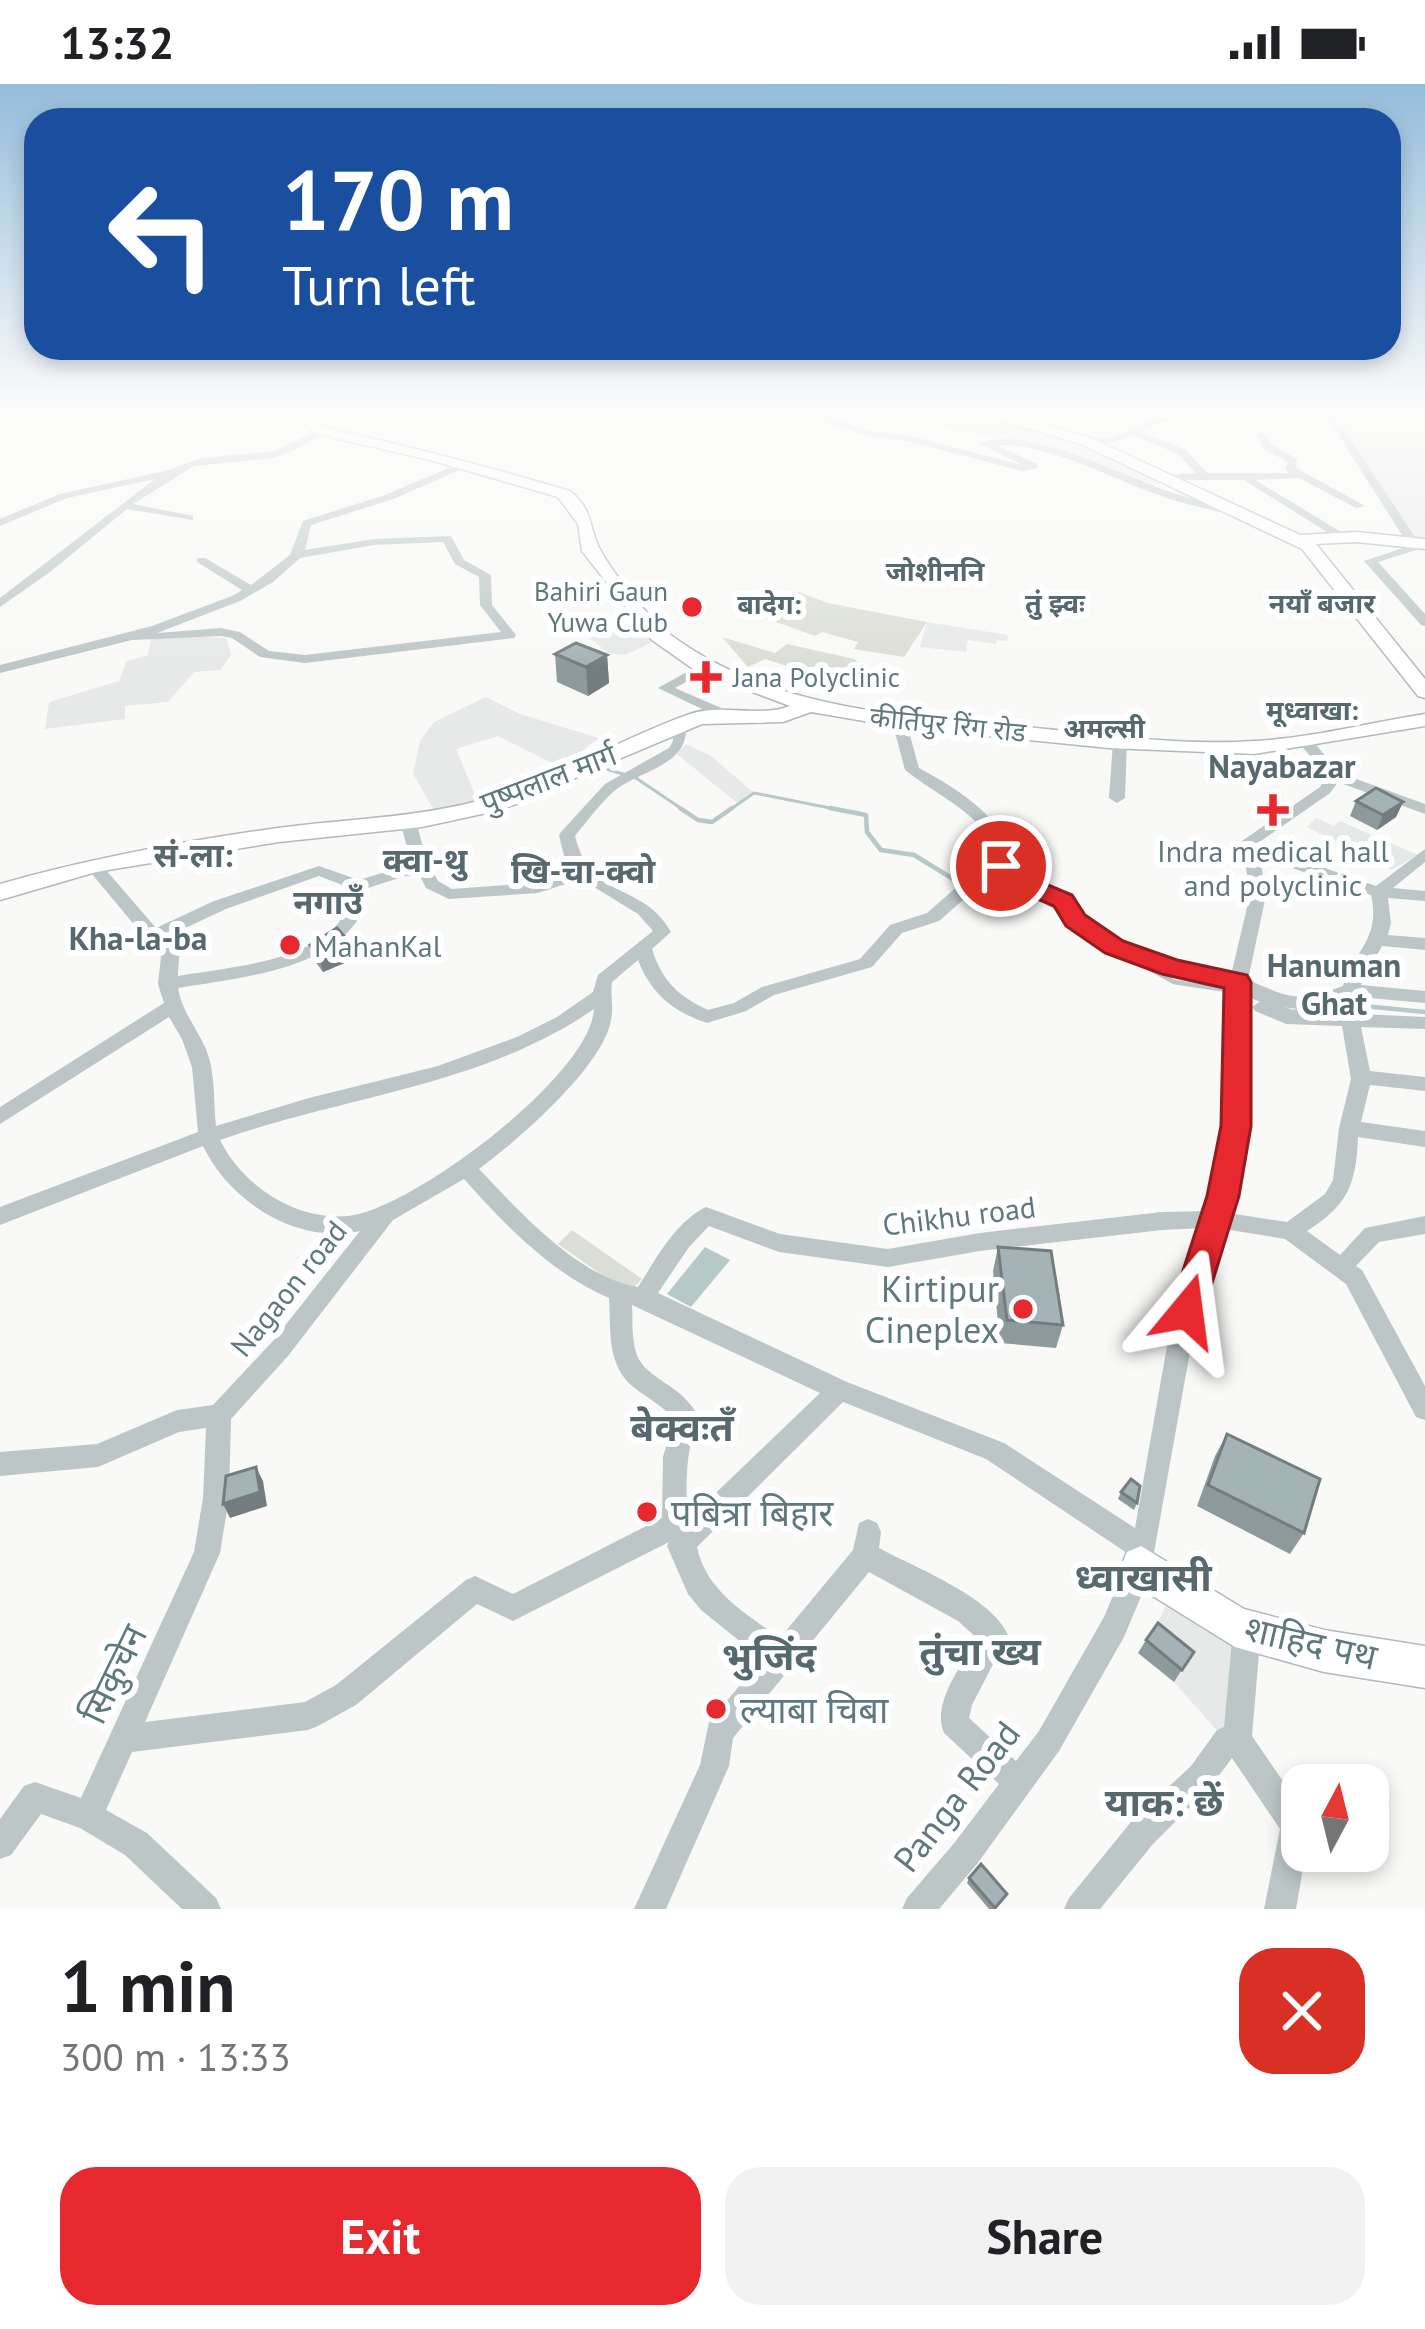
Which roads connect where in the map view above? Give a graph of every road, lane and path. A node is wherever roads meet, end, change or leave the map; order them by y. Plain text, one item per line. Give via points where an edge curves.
1 (61, 497) edge
2 (140, 497) edge
3 (385, 497) edge
4 (568, 497) edge
5 (1176, 497) edge
6 (1209, 497) edge
7 (1276, 497) edge
8 (1342, 497) edge
9 (1387, 497) edge
10 (128, 506) junction
11 (1360, 506) dead end
12 (1251, 515) junction
13 (189, 518) dead end
14 (0, 523) edge
15 (1342, 537) junction
16 (1298, 540) junction
17 (1419, 543) edge
18 (296, 555) junction
19 (201, 560) dead end
20 (249, 589) junction
21 (0, 603) edge
22 (1425, 622) edge
23 (137, 638) junction
24 (703, 667) junction
25 (0, 669) edge
26 (1425, 692) edge
27 (809, 706) junction
28 (730, 717) junction
29 (899, 721) junction
30 (1425, 721) edge
31 (679, 726) junction
32 (1305, 741) junction
33 (1120, 742) junction
34 (1334, 776) junction
35 (1117, 798) dead end
36 (1425, 808) edge
37 (409, 821) junction
38 (1251, 848) junction
39 (1425, 854) edge
40 (93, 865) junction
41 (404, 872) junction
42 (584, 872) junction
43 (999, 874) junction
44 (359, 885) junction
45 (0, 892) edge
46 (1378, 892) junction
47 (1425, 896) edge
48 (154, 936) junction
49 (1380, 940) junction
50 (1425, 944) edge
51 (644, 950) junction
52 (167, 984) junction
53 (1236, 986) junction
54 (600, 996) junction
55 (1425, 997) edge
56 (1350, 1002) junction
57 (171, 1007) junction
58 (1425, 1023) edge
59 (1362, 1077) junction
60 (1425, 1084) edge
61 (0, 1117) edge
62 (1349, 1128) junction
63 (208, 1136) junction
64 (1425, 1139) edge
65 (466, 1168) junction
66 (386, 1214) junction
67 (0, 1216) edge
68 (1214, 1219) junction
69 (1425, 1225) edge
70 (1290, 1231) junction
71 (1342, 1267) junction
72 (632, 1297) junction
73 (839, 1390) junction
74 (1422, 1402) edge
75 (220, 1415) junction
76 (0, 1464) edge
77 (678, 1536) junction
78 (1142, 1557) junction
79 (1247, 1630) junction
80 (782, 1656) junction
81 (1425, 1667) edge
82 (122, 1739) junction
83 (1237, 1740) junction
84 (1019, 1783) junction
85 (88, 1816) junction
86 (0, 1844) edge
87 (931, 1904) edge
88 (205, 1909) edge
89 (650, 1909) edge
90 (1081, 1909) edge
91 (1280, 1909) edge

1 - 14 street
2 - 10 street
3 - 18 street via 308,523
4 - 24 street, कीर्तिपुर रिंग रोड via 612,578 658,636
5 - 12 street
6 - 12 street
7 - 15 street
8 - 11 street
9 - 17 street
10 - 13 street
10 - 21 street
12 - 16 street
15 - 16 street
15 - 17 street
16 - 26 street
17 - 22 street via 1370,561
18 - 20 street
18 - 23 street via 447,538 459,562 484,575 487,604 510,635 305,658 265,654 220,632
19 - 20 street
20 - 23 street
23 - 25 street
24 - 27 street, कीर्तिपुर रिंग रोड
24 - 28 street via 665,688
27 - 28 street, पुष्पलाल मार्ग via 783,716
27 - 29 street, कीर्तिपुर रिंग रोड
28 - 31 street, पुष्पलाल मार्ग
29 - 33 street, कीर्तिपुर रिंग रोड
29 - 43 street via 912,770 972,806 1001,841
30 - 32 street, कीर्तिपुर रिंग रोड
31 - 37 street, पुष्पलाल मार्ग via 534,791
31 - 42 street via 674,751 610,787 567,835 568,853
32 - 33 street, कीर्तिपुर रिंग रोड via 1253,748
32 - 34 street
33 - 35 street
34 - 36 street
34 - 38 street
37 - 40 street, पुष्पलाल मार्ग
37 - 41 street via 416,850
38 - 46 street
38 - 53 street, Panga Road via 1258,895
39 - 46 street
40 - 45 street, पुष्पलाल मार्ग
40 - 48 street
41 - 42 street via 425,871 449,894 538,888
41 - 44 street
42 - 51 street via 660,920 662,932
43 - 51 street via 974,881 933,916 896,928 866,962 707,1017 667,997
43 - 53 street via 1063,900 1096,938
44 - 48 street via 319,871
44 - 52 street via 334,898 350,921 346,930 309,952
46 - 47 street
46 - 49 street
48 - 52 street via 170,956
49 - 50 street
49 - 56 street
51 - 54 street via 604,979
52 - 57 street
53 - 56 street via 1286,1018
53 - 68 street, Panga Road via 1236,1126
54 - 63 street via 503,1052
54 - 65 street via 603,1019 585,1052
55 - 56 street
56 - 58 street
56 - 59 street
57 - 61 street
57 - 63 street via 202,1066
59 - 60 street
59 - 62 street
62 - 64 street
62 - 70 street via 1339,1197
63 - 66 street, Nagaon road via 237,1181 292,1216 342,1226
63 - 67 street
65 - 66 street
65 - 72 street via 510,1217
66 - 75 street, Nagaon road
68 - 70 street
68 - 72 street, Chikhu road via 888,1258 794,1247 706,1216
68 - 78 street, Panga Road via 1179,1346
69 - 71 street via 1373,1234
70 - 71 street
71 - 74 street
72 - 73 street
72 - 77 street via 620,1337 631,1371 687,1418 673,1464
73 - 77 street
73 - 78 street via 995,1450
75 - 76 street via 177,1421 98,1455
75 - 82 street, सिकुचेन via 207,1553
77 - 80 street via 697,1589
77 - 82 street via 513,1608 475,1588 346,1695 308,1716
78 - 79 street, शाहिद पथ
78 - 84 street, Panga Road via 1114,1627
79 - 81 street, शाहिद पथ
79 - 83 street
80 - 84 street via 866,1544 994,1635 954,1723
80 - 89 street via 719,1732 714,1766
82 - 85 street, सिकुचेन
83 - 90 street via 1227,1740
83 - 91 street via 1296,1826
84 - 87 street, Panga Road
85 - 86 street via 35,1797
85 - 88 street via 136,1844

